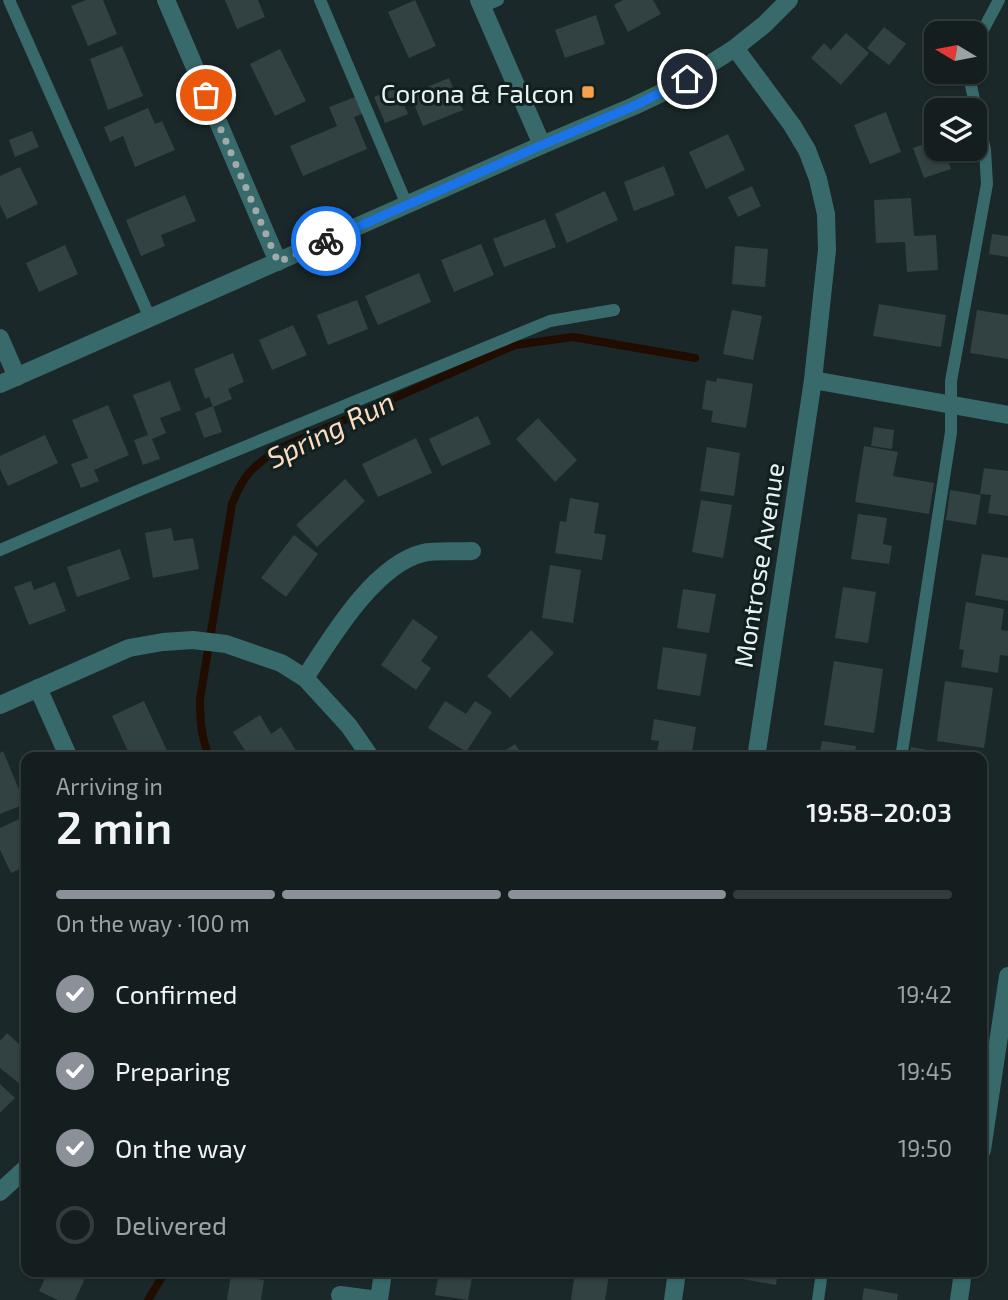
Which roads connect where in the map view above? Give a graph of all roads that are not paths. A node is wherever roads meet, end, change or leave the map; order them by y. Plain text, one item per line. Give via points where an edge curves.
1 (9, 0) edge
2 (166, 0) edge
3 (320, 0) edge
4 (789, 0) edge
5 (999, 0) edge
6 (486, 2) edge
7 (987, 23) edge
8 (735, 48) junction
9 (971, 84) edge
10 (542, 145) junction
11 (407, 205) junction
12 (278, 262) junction
13 (614, 310) dead end
14 (150, 318) junction
15 (0, 338) edge
16 (8, 380) edge
17 (813, 380) junction
18 (951, 405) junction
19 (1008, 415) edge
20 (0, 550) edge
21 (472, 551) dead end
22 (305, 678) junction
23 (38, 688) junction
24 (0, 705) edge
25 (65, 752) edge
26 (367, 752) edge
27 (757, 752) edge
28 (902, 752) edge
29 (1008, 976) edge
30 (987, 1117) edge
31 (21, 1173) edge
32 (0, 1192) edge
33 (382, 1277) edge
34 (676, 1277) edge
35 (821, 1277) edge
36 (962, 1277) edge
37 (340, 1295) dead end
38 (379, 1300) edge
39 (673, 1300) edge
40 (818, 1300) edge
41 (959, 1300) edge

1 - 14 lane
2 - 12 street
3 - 11 lane
4 - 8 street
5 - 7 lane
6 - 10 street
8 - 10 street via 672,88
8 - 17 street, Montrose Avenue via 792,125 818,179 827,250
9 - 18 lane via 985,150 987,184 951,382
10 - 11 street
11 - 12 street
12 - 14 street
13 - 20 lane via 550,321
14 - 16 street
15 - 16 street
17 - 18 street
17 - 27 street, Montrose Avenue
18 - 19 street
18 - 28 lane via 951,432
21 - 22 street via 424,552 379,579
22 - 23 street via 281,663 226,644 193,639 129,648
22 - 26 street
23 - 24 street
23 - 25 street
29 - 30 street
31 - 32 street
33 - 38 street
34 - 39 street
35 - 40 lane
36 - 41 street
37 - 38 street

